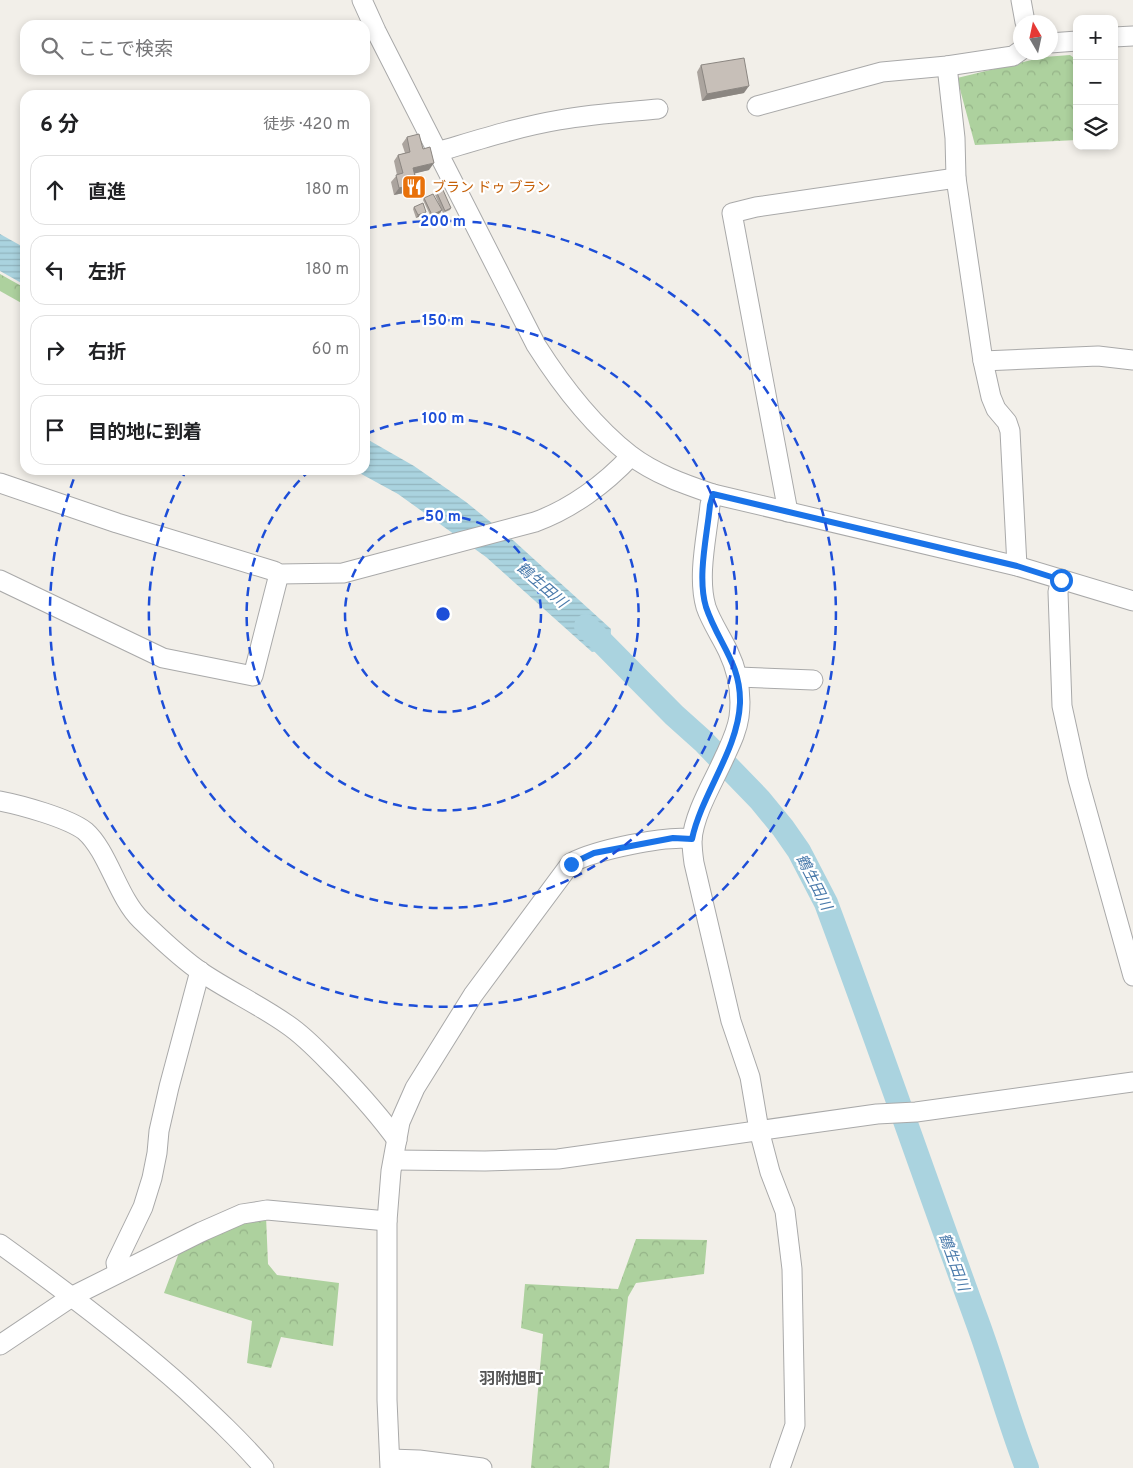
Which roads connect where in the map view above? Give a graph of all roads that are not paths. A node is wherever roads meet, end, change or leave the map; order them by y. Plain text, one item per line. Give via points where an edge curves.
1 (362, 0) edge
2 (1021, 0) edge
3 (1024, 15) edge
4 (1133, 36) edge
5 (1118, 37) edge
6 (1073, 41) edge
7 (1058, 42) edge
8 (1013, 56) edge
9 (947, 66) junction
10 (757, 106) dead end
11 (658, 109) dead end
12 (438, 152) junction
13 (956, 178) junction
14 (1133, 360) edge
15 (983, 361) junction
16 (631, 456) junction
17 (0, 483) edge
18 (713, 494) junction
19 (788, 512) junction
20 (1017, 566) junction
21 (279, 574) junction
22 (0, 580) edge
23 (1061, 580) junction
24 (1133, 601) edge
25 (738, 677) junction
26 (813, 680) dead end
27 (0, 802) edge
28 (692, 839) junction
29 (200, 971) junction
30 (1133, 976) edge
31 (1133, 1082) edge
32 (759, 1130) junction
33 (397, 1140) junction
34 (394, 1160) junction
35 (387, 1221) junction
36 (0, 1244) edge
37 (118, 1273) junction
38 (73, 1296) junction
39 (0, 1345) edge
40 (390, 1463) edge
41 (264, 1468) edge
42 (482, 1468) edge
43 (780, 1468) edge

1 - 12 street
2 - 3 street
4 - 5 street
6 - 7 street
8 - 9 street
9 - 10 street via 882,72
9 - 13 street
11 - 12 street via 558,120
12 - 16 street via 536,345 555,375 580,406
13 - 15 street
13 - 19 street via 732,213
14 - 15 street via 1098,356
15 - 20 street via 991,397 1010,431
16 - 18 street via 674,480
16 - 21 street via 563,510 535,522 343,573
17 - 21 street
18 - 19 street
18 - 25 street via 702,576 704,592 706,606
19 - 20 street
20 - 23 street
21 - 22 street via 254,676 163,658
23 - 24 street
23 - 30 street via 1058,592 1062,706 1078,779
25 - 26 street
25 - 28 street via 739,717 736,730 696,819
27 - 29 street via 18,804 60,818 84,830 94,840 139,918
28 - 32 street via 694,863 731,1021 750,1077
28 - 33 street via 673,838 594,853 571,864 473,995 445,1038 415,1088 400,1122
29 - 33 street via 289,1025 311,1043 380,1116
29 - 37 street via 168,1087 152,1178 143,1207 116,1263
31 - 32 street
32 - 34 street via 558,1159 485,1162
32 - 43 street via 785,1211 792,1269 795,1425
33 - 34 street
34 - 35 street
35 - 37 street via 267,1210 242,1214
35 - 40 street
36 - 38 street
37 - 38 street
38 - 39 street
38 - 41 street via 217,1418
40 - 42 street via 419,1460

